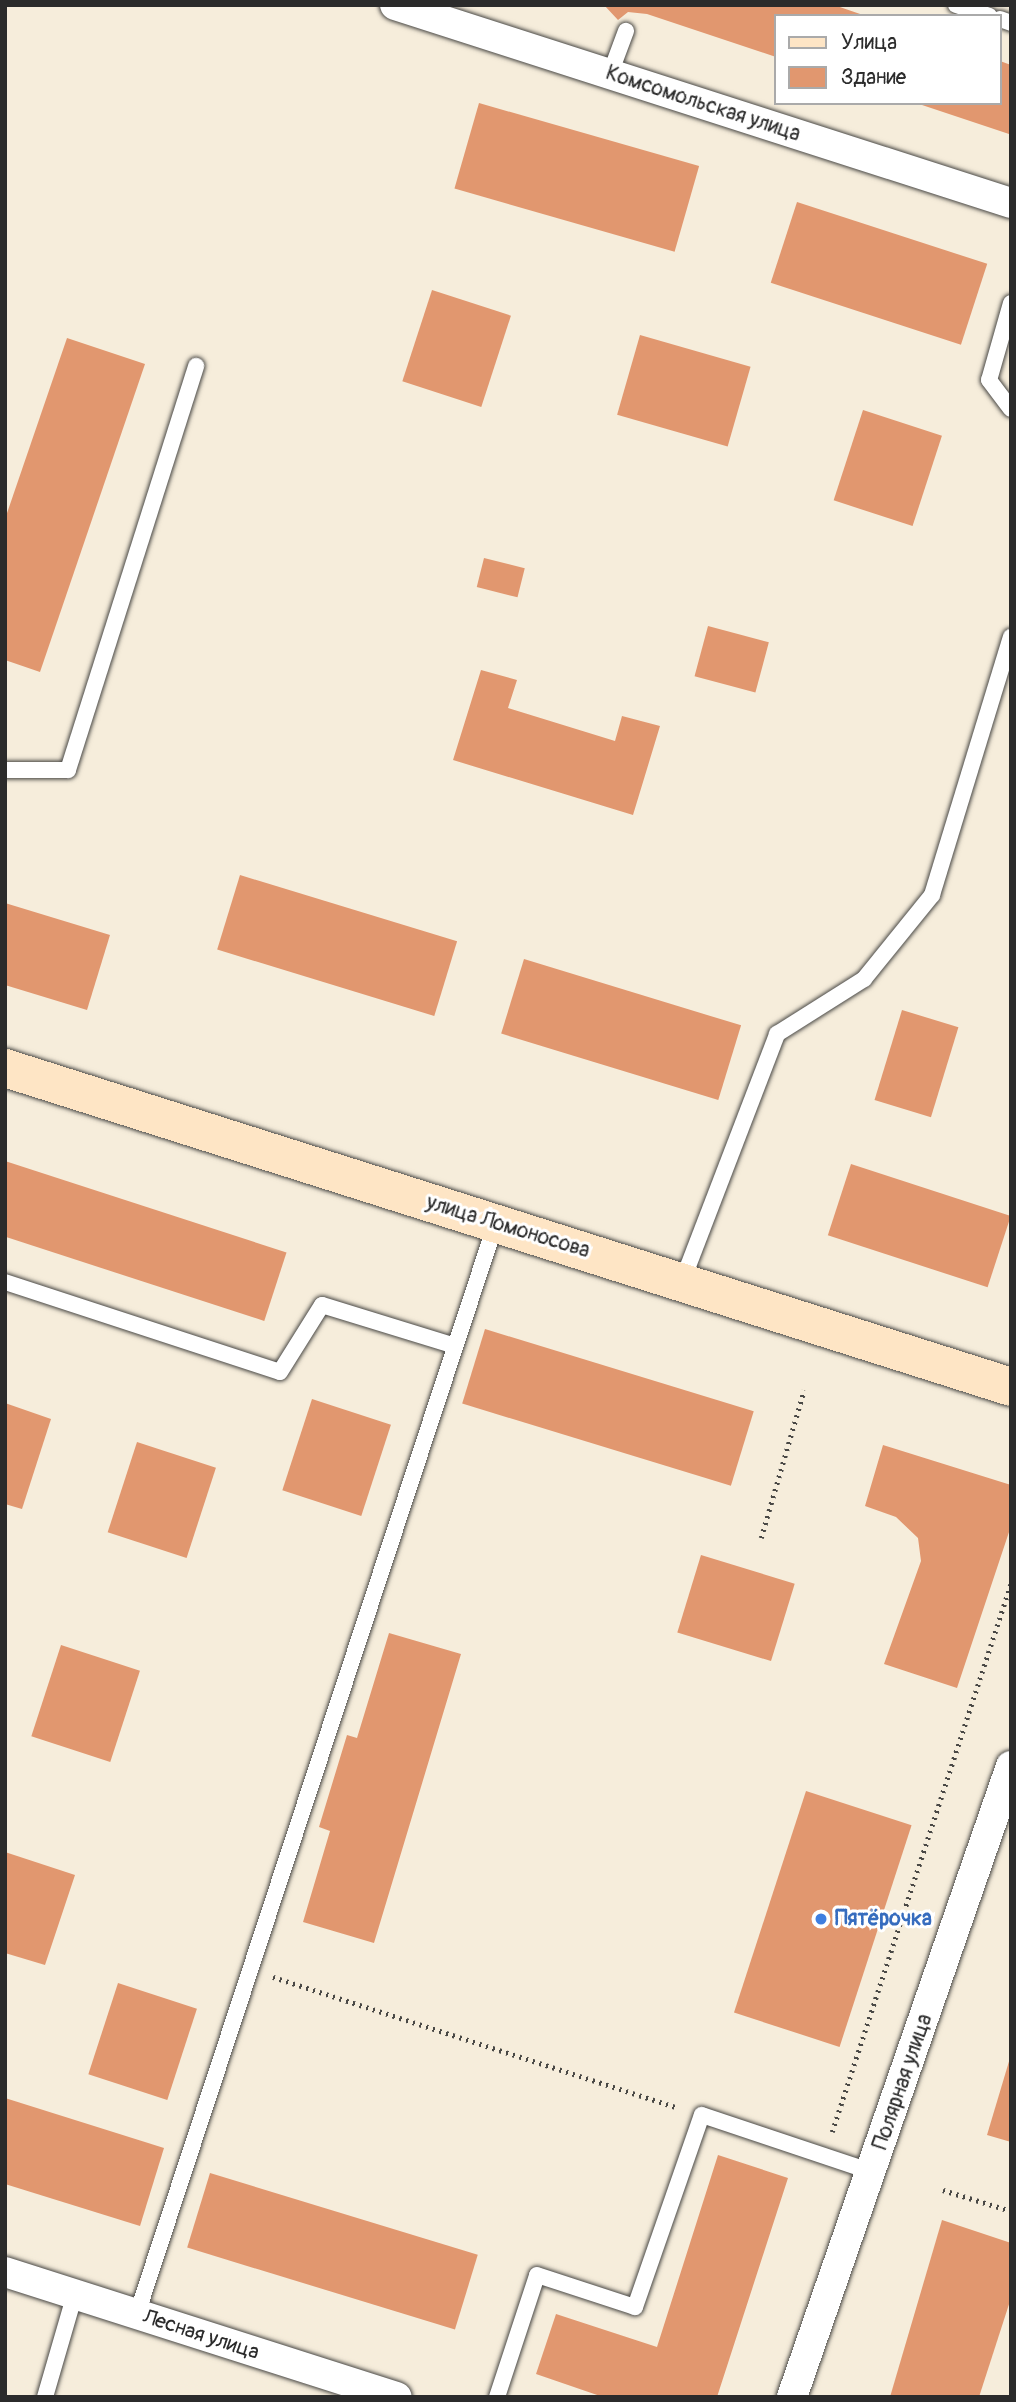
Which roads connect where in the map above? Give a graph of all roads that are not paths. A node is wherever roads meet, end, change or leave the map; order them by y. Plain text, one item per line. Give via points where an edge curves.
1 (395, 5) edge
2 (956, 5) edge
3 (983, 14) edge
4 (626, 31) dead end
5 (610, 74) junction
6 (1011, 203) edge
7 (1011, 303) edge
8 (196, 366) dead end
9 (1011, 410) edge
10 (1011, 637) edge
11 (5, 770) edge
12 (5, 1068) edge
13 (496, 1223) junction
14 (5, 1282) edge
15 (682, 1282) junction
16 (455, 1346) junction
17 (1011, 1387) edge
18 (1011, 1766) edge
19 (872, 2172) junction
20 (5, 2272) edge
21 (75, 2294) junction
22 (137, 2314) junction
23 (45, 2397) edge
24 (397, 2397) edge
25 (497, 2397) edge
26 (792, 2397) edge

1 - 5 street, Комсомольская улица
2 - 3 lane
4 - 5 lane
5 - 6 street, Комсомольская улица
7 - 9 lane via 989,380
8 - 11 lane via 68,771
10 - 15 lane via 932,895 864,979 777,1034
12 - 13 street, улица Ломоносова
13 - 15 street, улица Ломоносова
13 - 16 lane
14 - 16 lane via 280,1372 322,1305
15 - 17 street, улица Ломоносова
16 - 22 lane
18 - 19 street, Полярная улица
19 - 25 lane via 702,2115 635,2307 537,2275
19 - 26 street, Полярная улица
20 - 21 street, Лесная улица
21 - 22 street, Лесная улица
21 - 23 lane
22 - 24 street, Лесная улица

